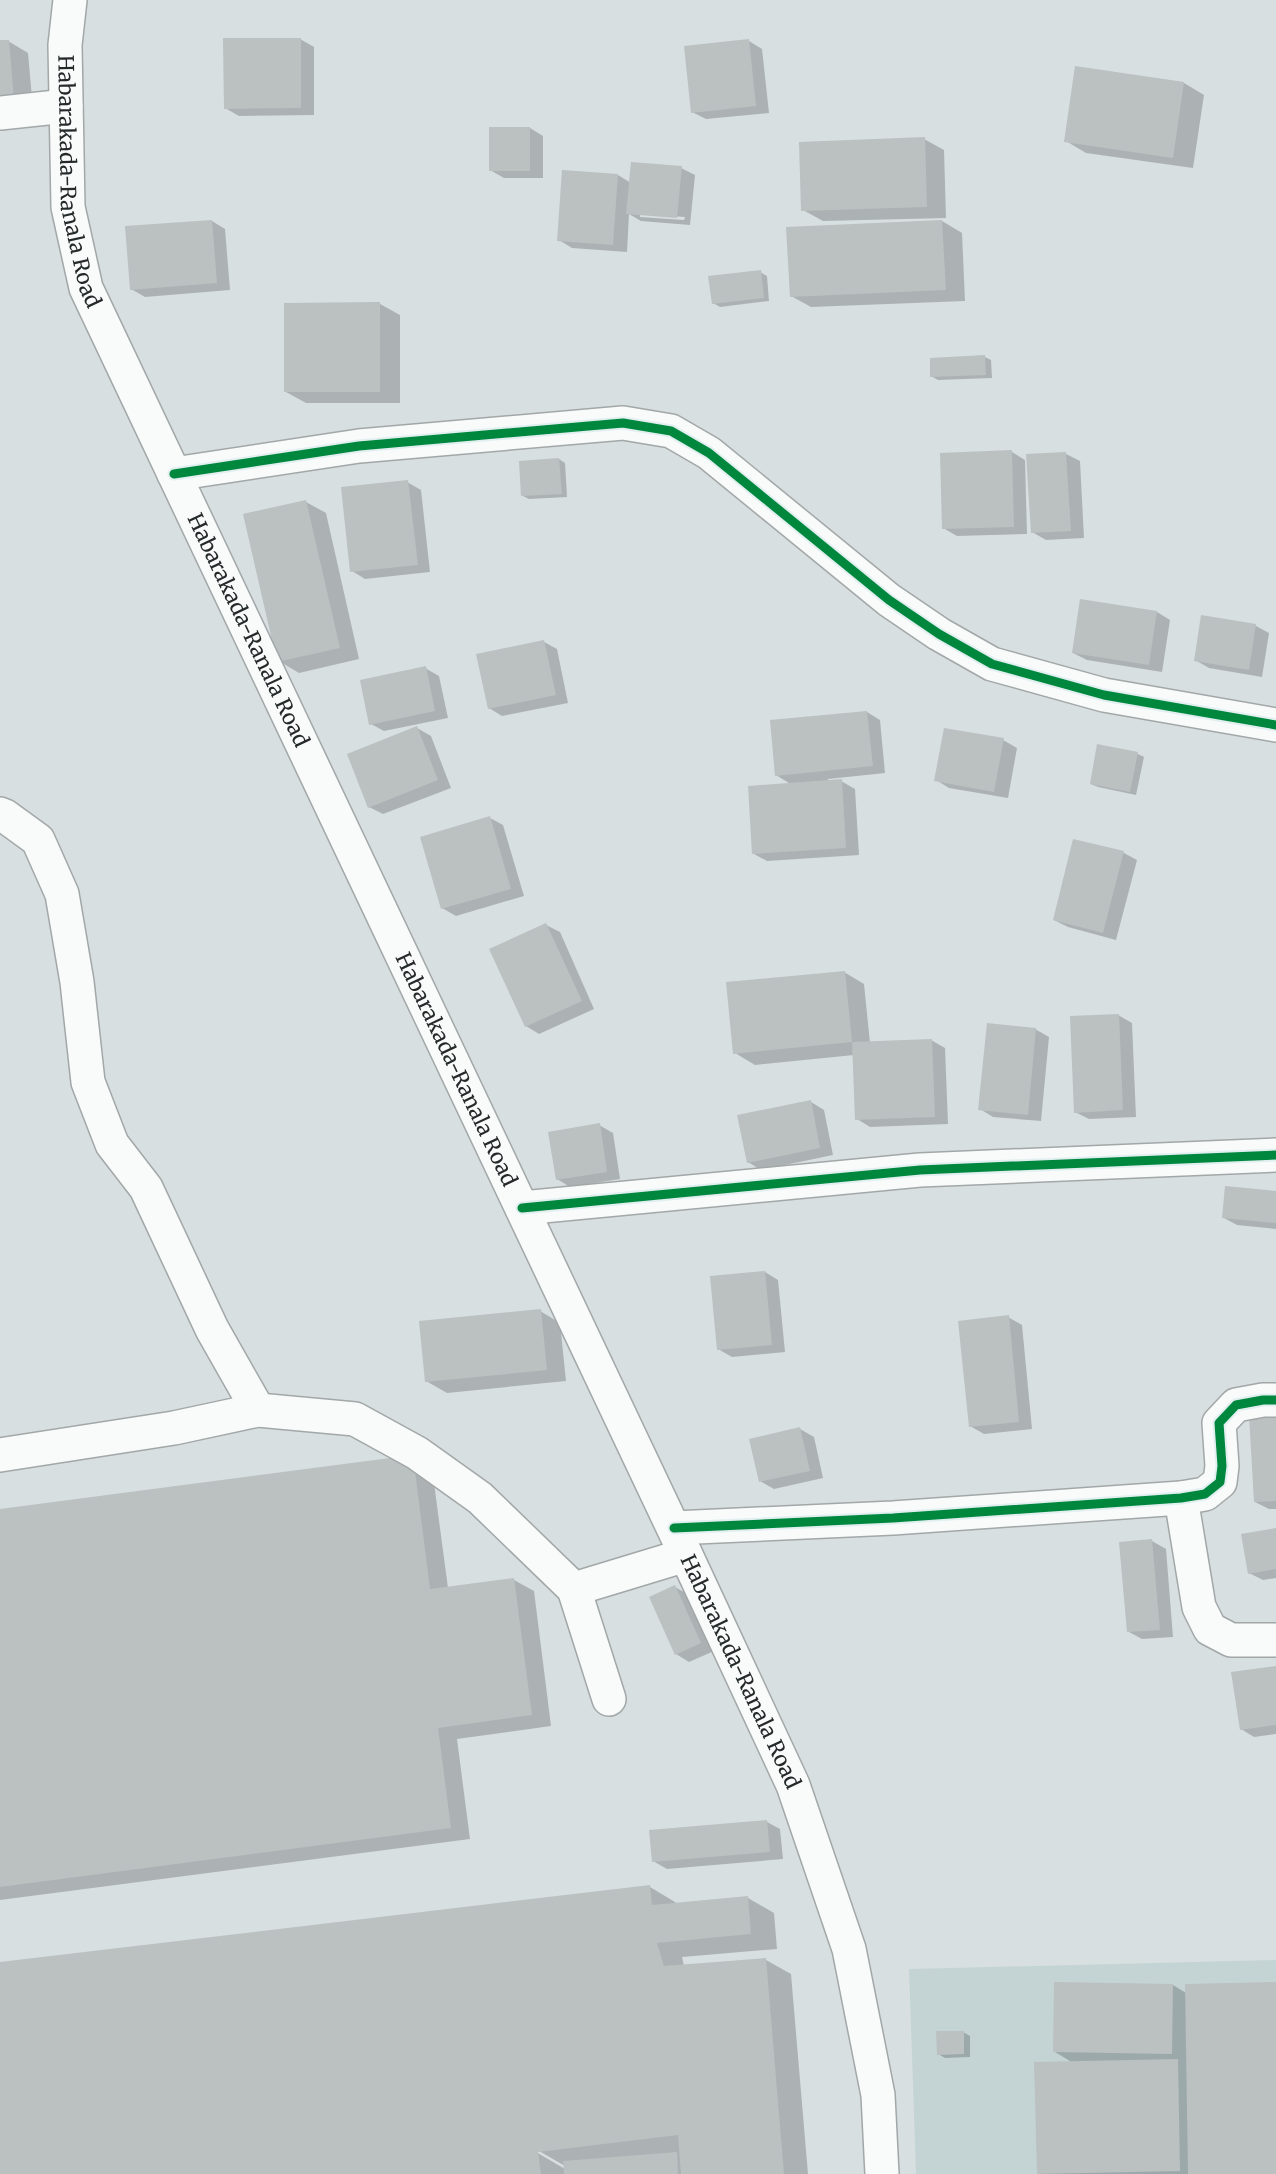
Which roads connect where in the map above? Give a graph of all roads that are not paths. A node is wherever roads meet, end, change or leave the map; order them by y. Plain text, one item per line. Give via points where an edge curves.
1 (70, 0) edge
2 (66, 106) junction
3 (0, 113) edge
4 (174, 474) junction
5 (1276, 725) edge
6 (0, 814) edge
7 (1276, 1155) edge
8 (522, 1208) junction
9 (1276, 1400) edge
10 (258, 1410) junction
11 (0, 1455) edge
12 (1181, 1498) junction
13 (680, 1542) junction
14 (574, 1589) junction
15 (1276, 1640) edge
16 (609, 1699) dead end
17 (882, 2174) edge

1 - 2 street, Habarakada-Ranala Road via 65,45
2 - 3 street
2 - 4 street, Habarakada-Ranala Road via 68,207 86,288
4 - 5 street via 359,446 622,423 671,431 709,453 889,600 992,664 1104,695
4 - 8 street, Habarakada-Ranala Road
6 - 10 street via 38,840 62,894 88,1082 112,1144 146,1188 212,1329
7 - 8 street via 920,1170
8 - 13 street, Habarakada-Ranala Road
9 - 12 street via 1236,1405 1219,1423 1220,1482 1205,1494
10 - 11 street via 174,1428
10 - 14 street via 355,1419 417,1453 480,1498
12 - 13 street via 893,1518
12 - 15 street via 1199,1607 1210,1629 1231,1640
13 - 14 street
13 - 17 street, Habarakada-Ranala Road via 793,1785 849,1949 878,2095
14 - 16 street

